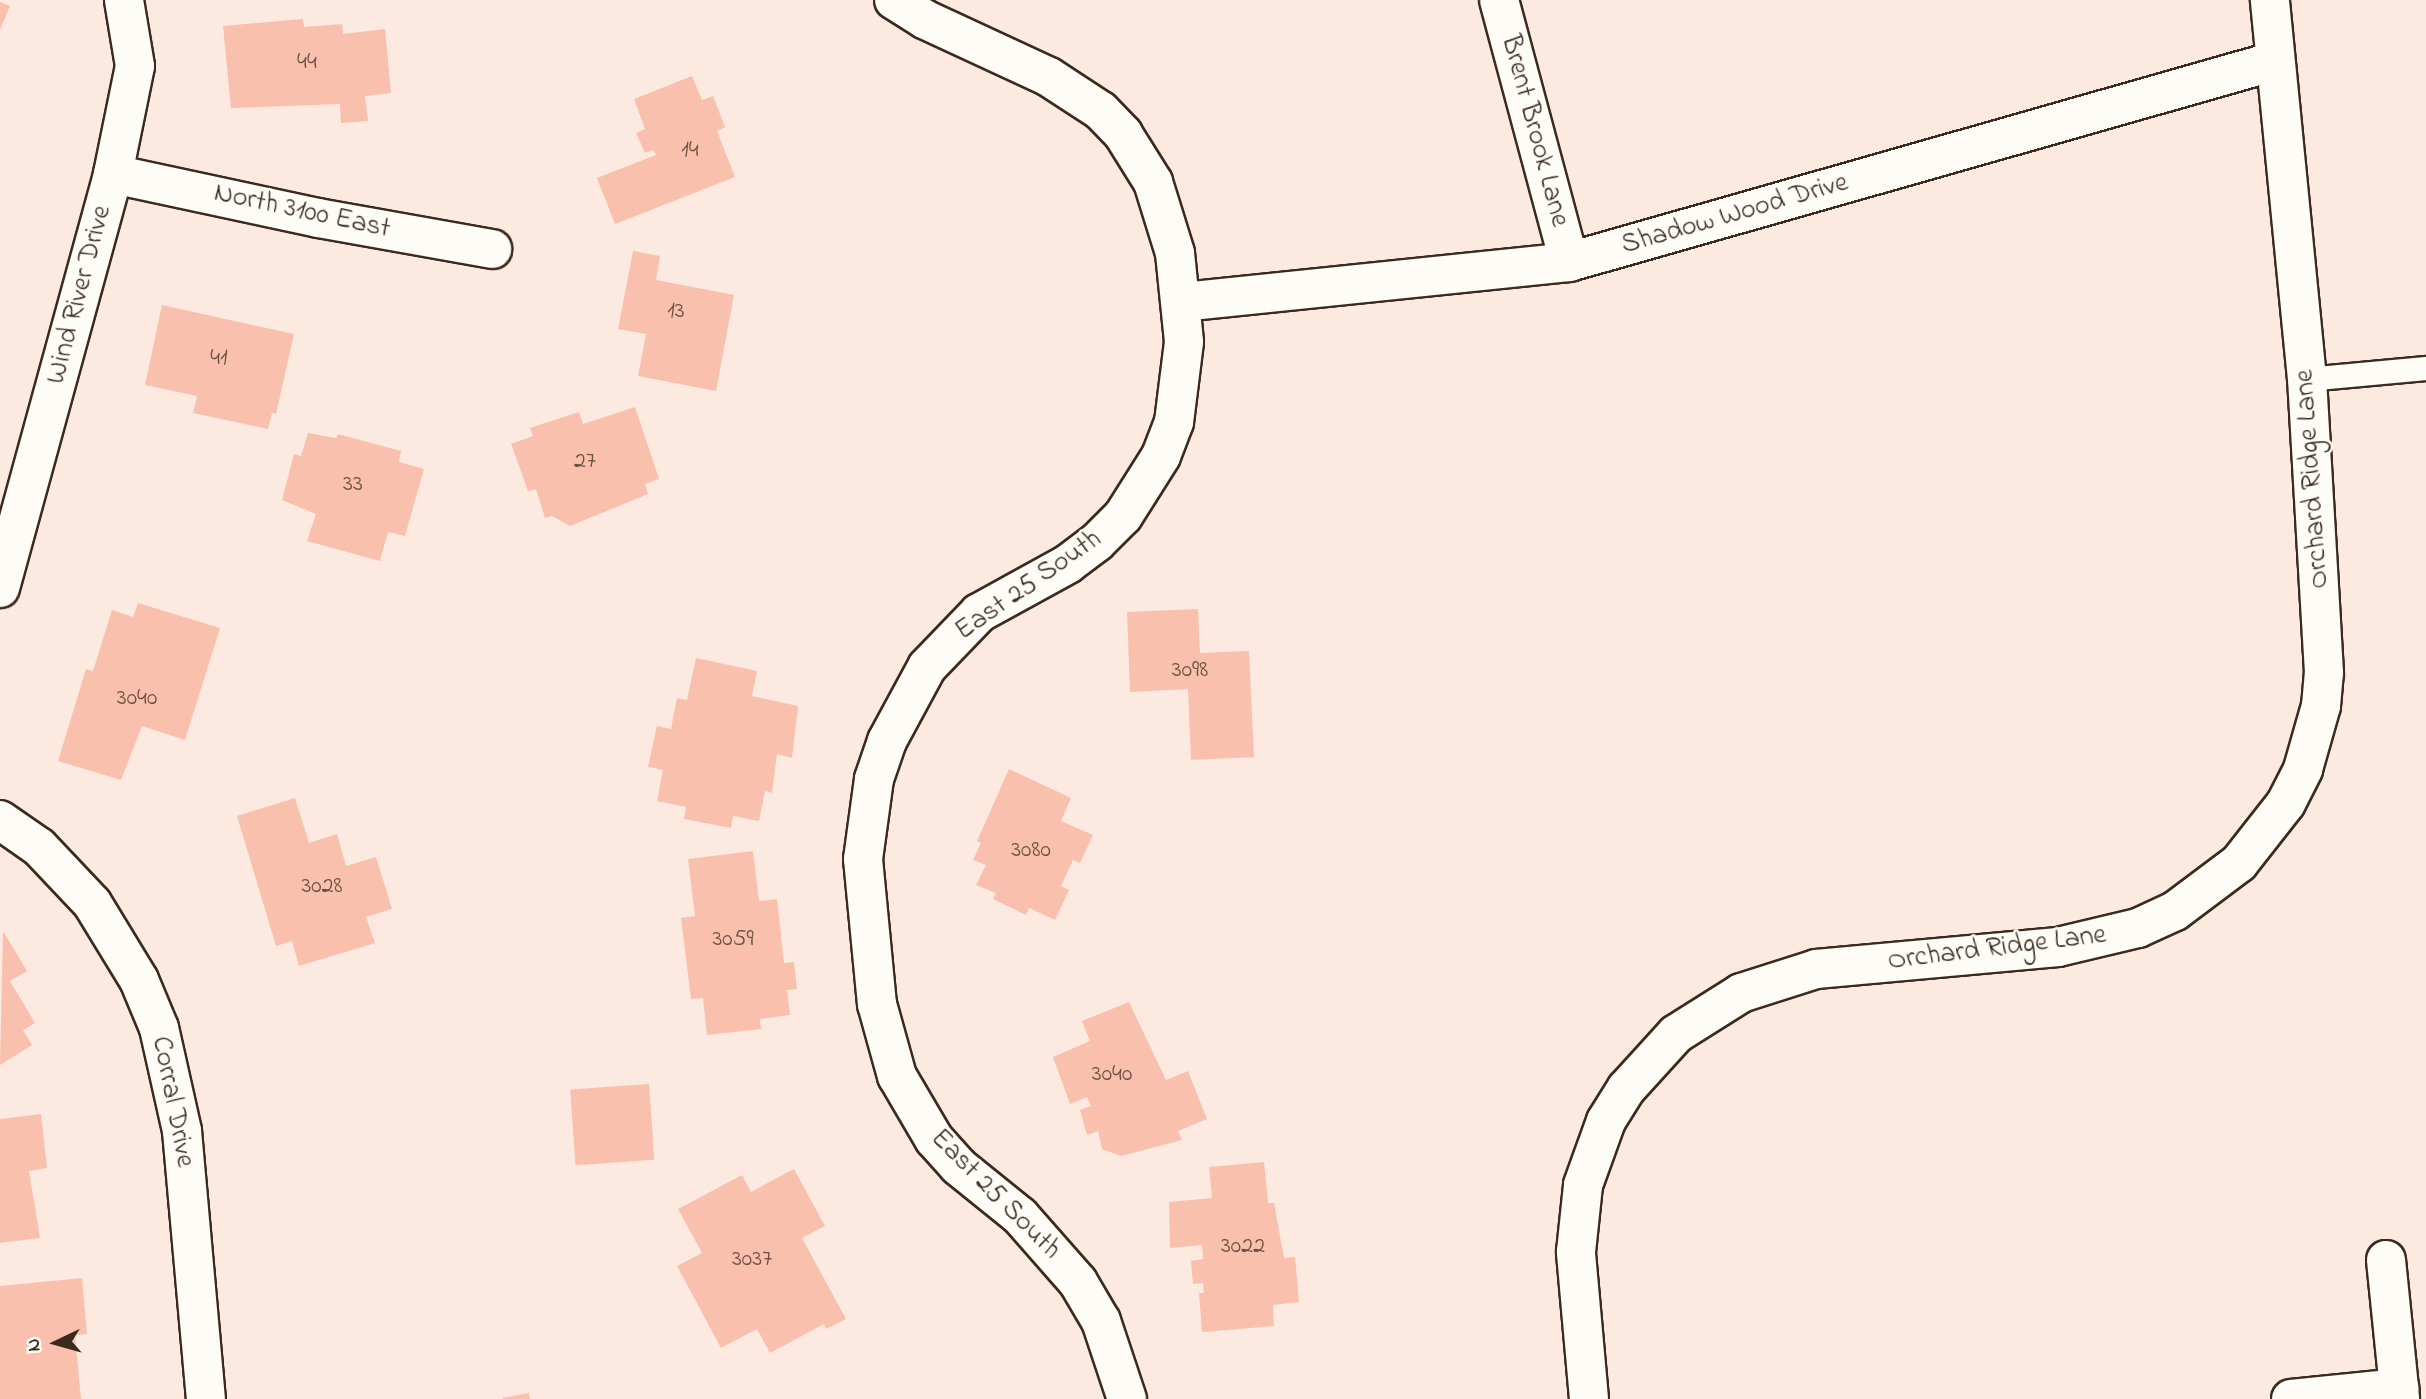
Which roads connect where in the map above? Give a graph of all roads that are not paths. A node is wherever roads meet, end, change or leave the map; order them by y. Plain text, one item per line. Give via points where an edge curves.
1 (124, 0) edge
2 (894, 0) edge
3 (1499, 0) edge
4 (2270, 0) edge
5 (2275, 61) junction
6 (113, 174) junction
7 (492, 248) dead end
8 (1569, 262) junction
9 (1183, 302) junction
10 (2426, 368) edge
11 (2307, 379) junction
12 (0, 588) edge
13 (0, 820) edge
14 (2386, 1260) dead end
15 (2400, 1394) edge
16 (206, 1399) edge
17 (1127, 1399) edge
18 (1589, 1399) edge
19 (2291, 1399) edge

1 - 6 street, Wind River Drive via 135,65
2 - 9 street, East 25 South via 1076,92 1123,134 1141,160 1161,205
3 - 8 street, Brent Brook Lane
4 - 5 street, Orchard Ridge Lane
5 - 8 street, Shadow Wood Drive
5 - 11 street, Orchard Ridge Lane
6 - 7 street, North 3100 East via 318,218
6 - 12 street, Wind River Drive
8 - 9 street, Shadow Wood Drive
9 - 17 street, East 25 South via 1182,369 1174,422 1144,487 1097,542 1068,564 979,614 927,667 905,703 874,779 863,859 877,1004 897,1076 942,1148 1028,1224 1078,1282 1105,1332
10 - 11 lane
11 - 18 street, Orchard Ridge Lane via 2324,673 2316,727 2303,769 2264,835 2210,888 2138,928 2058,947 1816,969 1741,993 1676,1034 1626,1089 1606,1121 1583,1185 1576,1252
13 - 16 street, Corral Drive via 39,847 92,903 139,980 159,1028 182,1131
14 - 15 street
15 - 19 street

